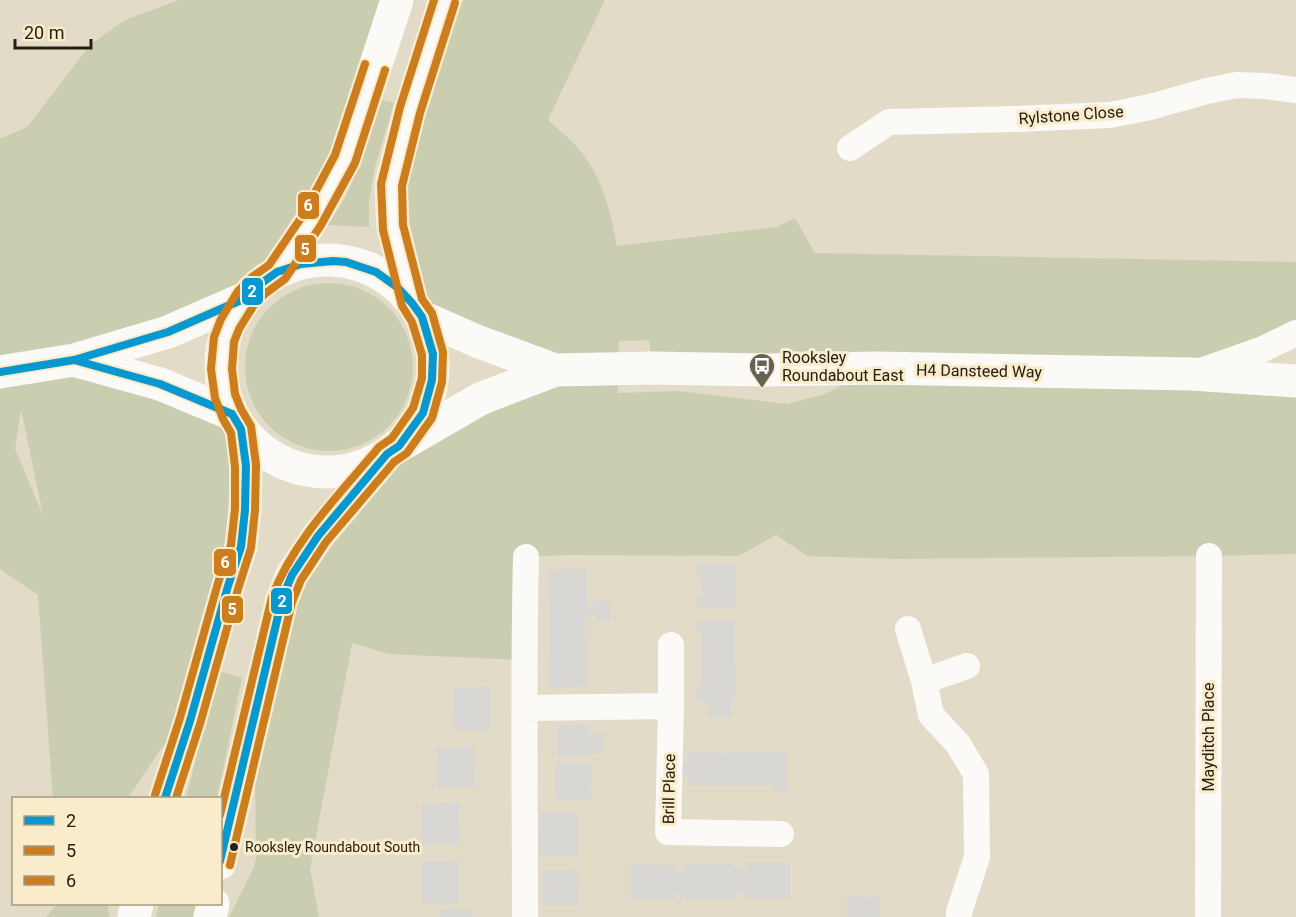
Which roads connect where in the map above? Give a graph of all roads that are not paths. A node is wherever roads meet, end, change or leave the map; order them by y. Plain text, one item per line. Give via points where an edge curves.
1 (395, 4) edge
2 (442, 8) edge
3 (1296, 90) edge
4 (850, 147) dead end
5 (277, 272) junction
6 (246, 298) junction
7 (417, 310) junction
8 (1296, 333) edge
9 (69, 360) junction
10 (569, 370) junction
11 (0, 372) edge
12 (1192, 374) junction
13 (1296, 381) edge
14 (237, 421) junction
15 (393, 450) junction
16 (1209, 556) dead end
17 (526, 557) dead end
18 (908, 629) dead end
19 (671, 645) dead end
20 (967, 666) dead end
21 (924, 681) junction
22 (671, 706) junction
23 (525, 708) junction
24 (165, 797) edge
25 (781, 834) dead end
26 (222, 855) edge
27 (525, 917) edge
28 (959, 917) edge
29 (1208, 917) edge

1 - 5 street via 345,159 312,220
2 - 7 street via 391,185 393,227
3 - 4 street, Rylstone Close via 1236,85 1110,115 890,122
5 - 6 street
5 - 7 street via 301,264 346,262 376,272 396,286
6 - 9 street via 168,332
6 - 14 street via 224,340 221,369 225,397
7 - 10 street, H4 Dansteed Way via 479,342
7 - 15 street via 433,354 432,380 423,413
8 - 12 street
9 - 11 street
9 - 14 street via 160,384
10 - 12 street, H4 Dansteed Way via 876,368
10 - 15 street, H4 Dansteed Way via 480,399
12 - 13 street, H4 Dansteed Way
14 - 15 street via 257,447 284,464 308,471 341,472 366,465
14 - 24 street via 246,466 241,547
15 - 26 street via 318,536 292,575 282,600
16 - 29 street, Mayditch Place
17 - 23 street
18 - 21 street
19 - 22 street, Brill Place
20 - 21 street
21 - 28 street via 932,715 958,744 976,774 977,857
22 - 23 street
22 - 25 street, Brill Place via 668,832
23 - 27 street

